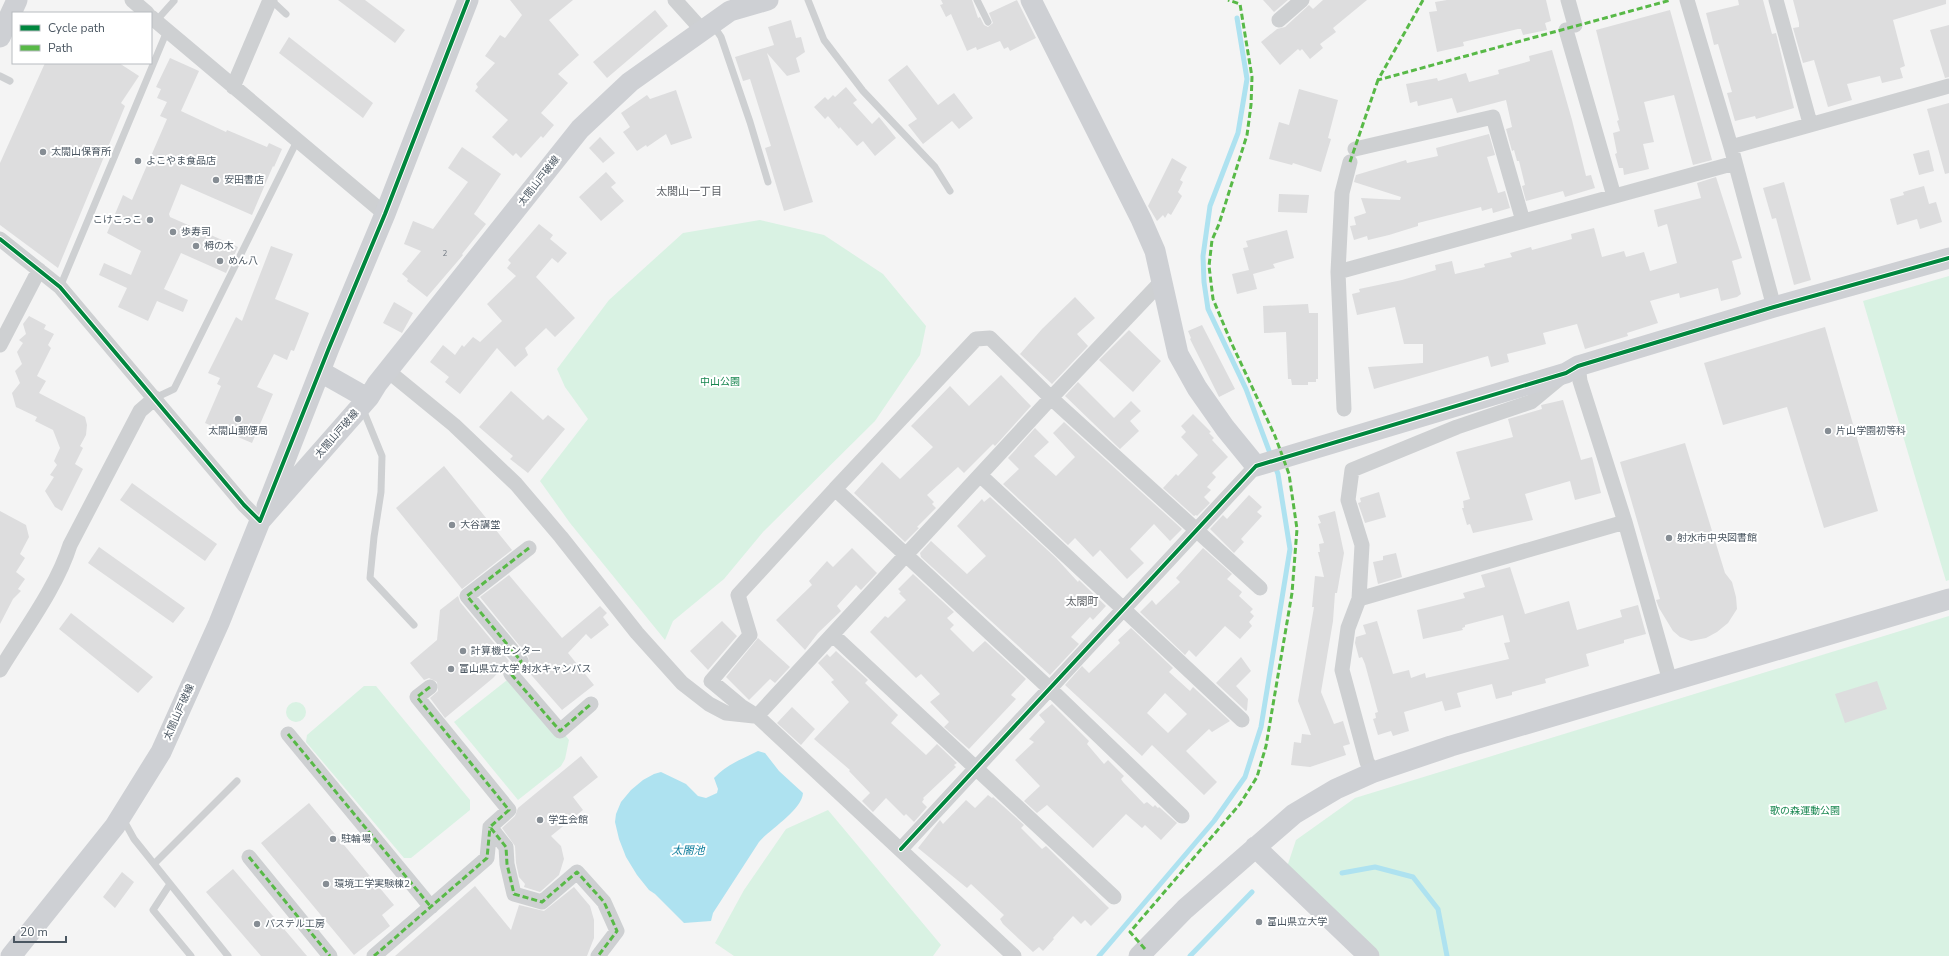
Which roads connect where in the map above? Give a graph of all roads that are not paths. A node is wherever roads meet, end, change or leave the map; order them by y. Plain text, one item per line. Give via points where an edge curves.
1 (17, 0) edge
2 (132, 0) edge
3 (271, 0) edge
4 (468, 0) edge
5 (675, 0) edge
6 (768, 0) edge
7 (808, 0) edge
8 (977, 0) edge
9 (1031, 0) edge
10 (1302, 0) edge
11 (1568, 0) edge
12 (1688, 0) edge
13 (1776, 0) edge
14 (174, 1) edge
15 (146, 12) edge
16 (286, 14) dead end
17 (155, 20) edge
18 (1279, 20) dead end
19 (988, 22) dead end
20 (707, 27) junction
21 (0, 37) edge
22 (152, 53) edge
23 (151, 64) edge
24 (0, 76) edge
25 (10, 81) dead end
26 (1949, 86) edge
27 (233, 87) junction
28 (1810, 123) junction
29 (297, 141) junction
30 (1731, 147) junction
31 (1735, 163) junction
32 (768, 182) dead end
33 (950, 191) dead end
34 (1614, 196) junction
35 (385, 214) junction
36 (1524, 221) junction
37 (0, 239) edge
38 (1949, 258) edge
39 (39, 270) junction
40 (1338, 272) junction
41 (1162, 281) junction
42 (60, 287) junction
43 (1774, 307) junction
44 (0, 345) edge
45 (1572, 370) junction
46 (321, 372) junction
47 (388, 372) junction
48 (155, 398) junction
49 (1052, 398) junction
50 (366, 401) junction
51 (1344, 409) dead end
52 (1268, 462) junction
53 (980, 475) junction
54 (835, 489) junction
55 (260, 521) junction
56 (1625, 522) junction
57 (1196, 530) junction
58 (529, 548) dead end
59 (906, 555) junction
60 (1260, 588) dead end
61 (1359, 599) junction
62 (1949, 599) edge
63 (1123, 609) junction
64 (414, 625) dead end
65 (833, 634) junction
66 (5, 650) edge
67 (0, 670) edge
68 (1670, 681) junction
69 (430, 687) dead end
70 (1049, 688) junction
71 (592, 704) dead end
72 (757, 716) junction
73 (1242, 720) dead end
74 (288, 734) dead end
75 (977, 768) junction
76 (1374, 772) junction
77 (237, 781) dead end
78 (121, 815) junction
79 (1182, 816) dead end
80 (490, 827) junction
81 (1255, 847) junction
82 (901, 850) junction
83 (249, 857) dead end
84 (154, 864) junction
85 (170, 884) junction
86 (1114, 897) dead end
87 (431, 907) junction
88 (11, 956) edge
89 (190, 956) edge
90 (228, 956) edge
91 (330, 956) edge
92 (374, 956) edge
93 (598, 956) edge
94 (1014, 956) edge
95 (1139, 956) edge
96 (1370, 956) edge

1 - 21 street
2 - 15 street
3 - 16 lane
3 - 27 street
4 - 35 street
5 - 20 street
6 - 20 street, 太閤山戸破線 via 730,11
7 - 33 lane via 824,40 862,92 934,167
8 - 19 lane
9 - 41 street via 1141,219 1155,251
10 - 18 street
11 - 34 street via 1571,27
12 - 30 street
13 - 28 street
14 - 17 lane
17 - 22 lane
17 - 27 street
20 - 32 lane via 723,44
20 - 47 street, 太閤山戸破線 via 630,82 580,130
23 - 42 lane
24 - 25 lane
26 - 28 street
27 - 29 street
28 - 30 street
29 - 35 street
29 - 48 lane via 174,389
30 - 31 street
31 - 34 street
31 - 43 street
34 - 36 street
35 - 46 street
36 - 40 street
36 - 40 street via 1493,117 1352,156 1342,193
37 - 39 street
38 - 43 street
39 - 42 street
39 - 44 street
40 - 51 street
41 - 49 street
41 - 52 street via 1178,354 1225,428
42 - 48 street
43 - 45 street
45 - 52 street
45 - 56 street via 1580,381
45 - 61 street via 1531,402 1457,427 1352,470 1348,500 1362,545
46 - 50 street via 358,393
46 - 55 street
47 - 50 street, 太閤山戸破線
47 - 72 street via 454,425 516,484 637,633 682,683 709,704 726,713
48 - 55 street
48 - 66 street via 140,411 49,590
49 - 53 street
49 - 54 street via 990,338 976,339
49 - 57 street
50 - 55 street, 太閤山戸破線
50 - 64 lane via 382,456 381,492 370,578
52 - 57 street
53 - 59 street
53 - 63 street
54 - 59 street
54 - 72 street via 738,595 750,635 710,682
55 - 78 street, 太閤山戸破線 via 219,623 161,752
56 - 61 street
56 - 68 street
57 - 60 street
57 - 63 street
58 - 71 street via 467,596 521,661 511,674 560,731
59 - 65 street
59 - 70 street
61 - 76 street via 1348,628 1342,670 1367,762
62 - 68 street
63 - 70 street
63 - 73 street
65 - 72 street
65 - 75 street
66 - 67 street
68 - 76 street via 1451,746
69 - 80 street via 417,697 508,810
70 - 75 street
70 - 79 street
72 - 82 street
74 - 87 street
75 - 82 street
75 - 86 street
76 - 81 street via 1336,789 1294,814
77 - 84 lane
78 - 84 lane via 134,839
78 - 88 street, 太閤山戸破線
80 - 87 street via 487,858
80 - 93 street via 506,847 514,894 542,902 577,872 604,902 617,931
81 - 95 street via 1186,909
81 - 96 street
82 - 94 street
83 - 91 street
84 - 85 lane
85 - 89 lane via 153,910
85 - 90 lane
87 - 92 street

